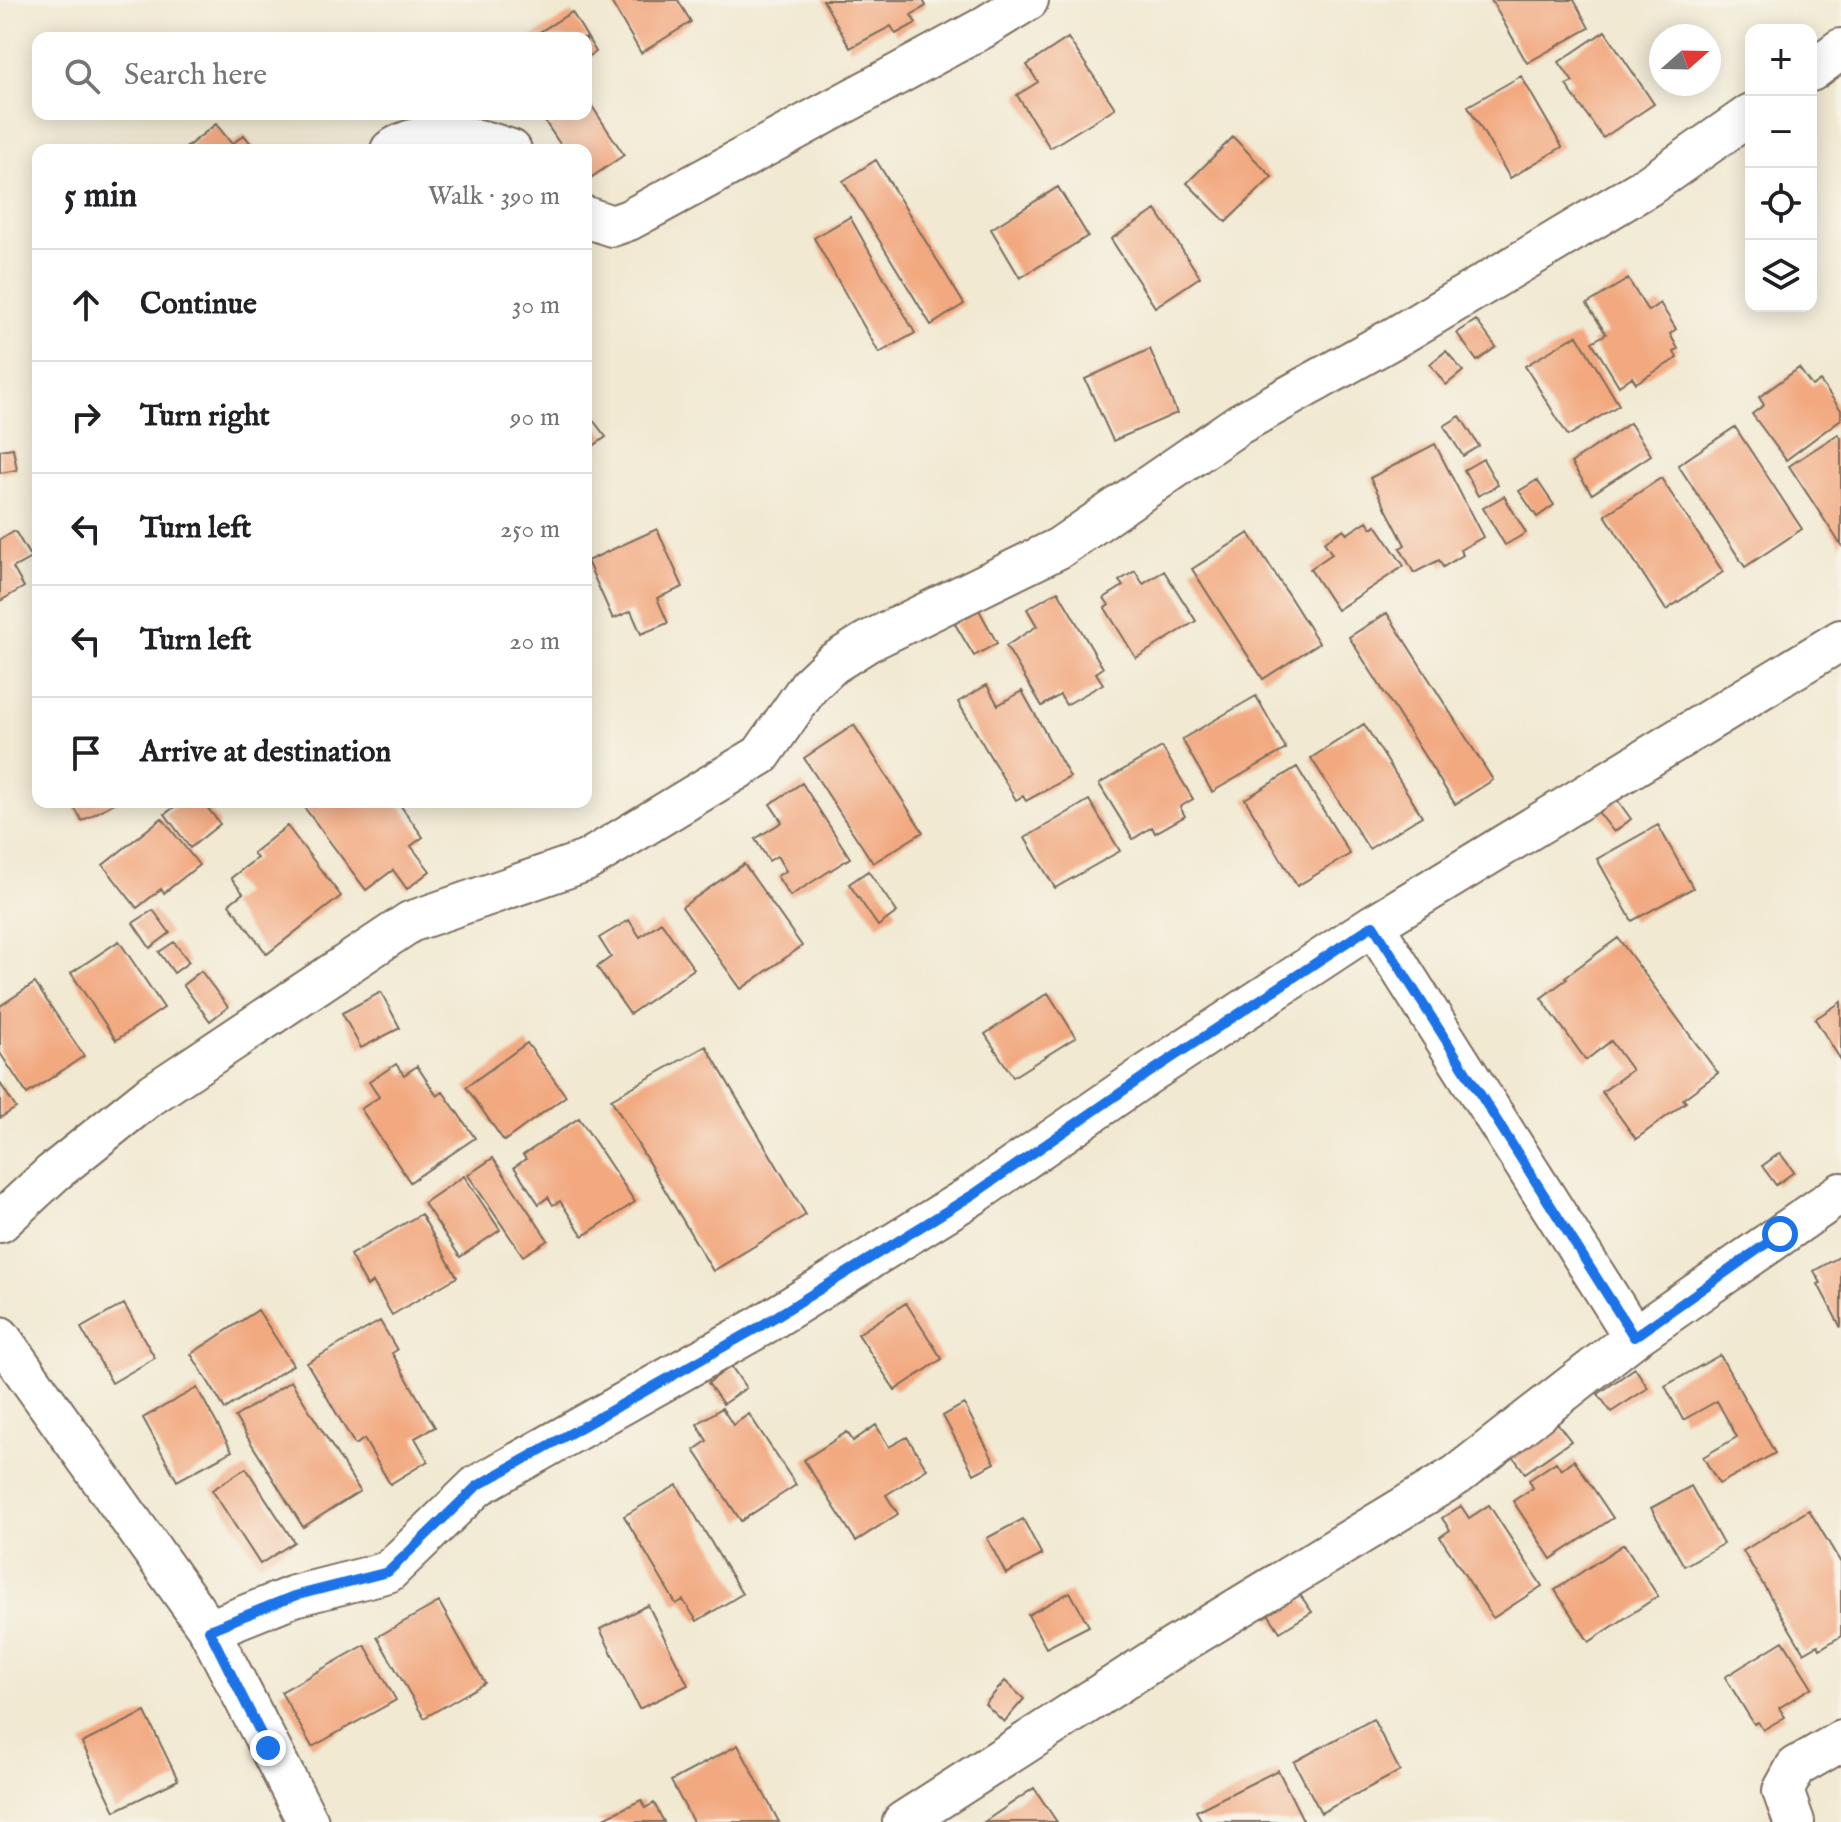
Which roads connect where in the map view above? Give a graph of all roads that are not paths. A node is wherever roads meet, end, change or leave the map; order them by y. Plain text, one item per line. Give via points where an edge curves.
1 (1028, 0) edge
2 (1841, 49) edge
3 (1817, 67) edge
4 (1745, 118) edge
5 (400, 144) edge
6 (495, 144) edge
7 (592, 219) edge
8 (1841, 640) edge
9 (1373, 925) junction
10 (1841, 1193) edge
11 (0, 1222) edge
12 (0, 1337) edge
13 (1634, 1337) junction
14 (209, 1630) junction
15 (1841, 1741) edge
16 (949, 1810) edge
17 (308, 1822) edge
18 (903, 1822) edge
19 (1794, 1822) edge

1 - 7 street via 629,220 612,226
2 - 3 street
4 - 11 street via 1648,186 1239,424 1059,548 832,664 809,686 761,755 586,861 410,922 148,1097
5 - 6 street via 426,135
8 - 9 street
9 - 13 street
9 - 14 street via 974,1194 759,1327 477,1486 388,1572 294,1596
10 - 13 street
12 - 14 street
13 - 16 street via 1457,1475 1171,1649
14 - 17 street
15 - 19 street via 1796,1767 1783,1791
16 - 18 street

